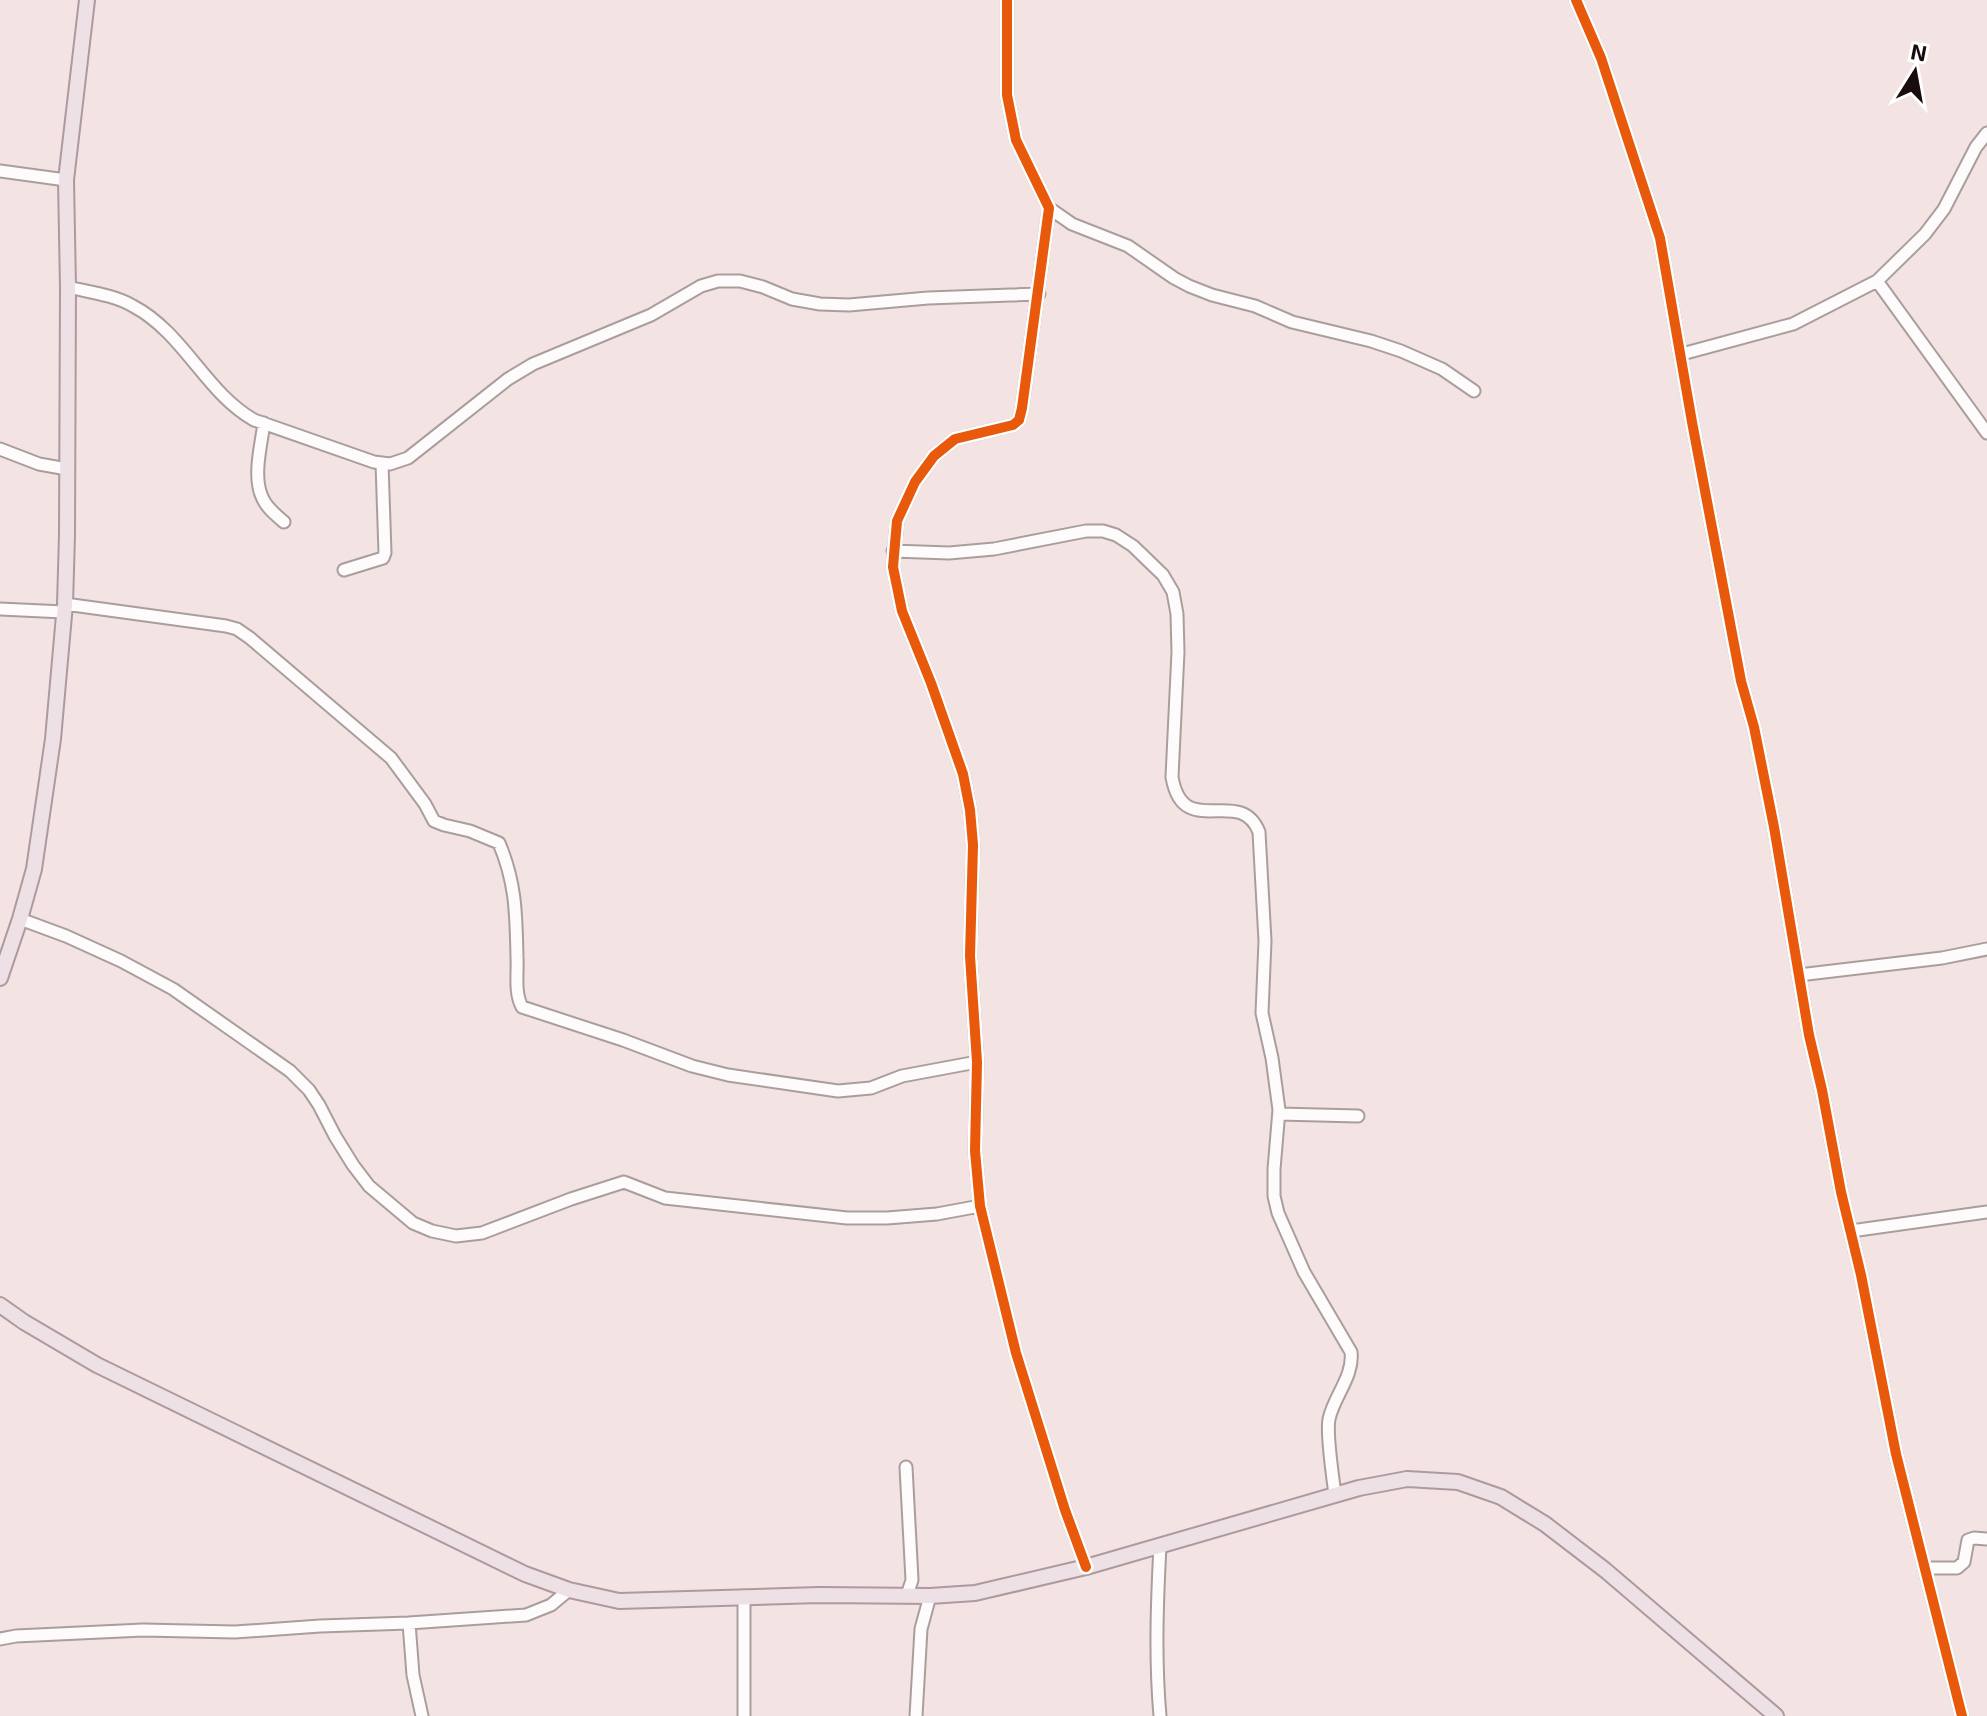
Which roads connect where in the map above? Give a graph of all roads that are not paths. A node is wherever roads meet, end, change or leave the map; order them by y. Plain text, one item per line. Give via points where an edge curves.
1 (87, 0) edge
2 (1007, 0) edge
3 (1576, 0) edge
4 (1987, 133) edge
5 (0, 171) edge
6 (66, 180) junction
7 (1049, 208) junction
8 (1877, 281) junction
9 (68, 287) junction
10 (1039, 294) junction
11 (1682, 354) junction
12 (1474, 391) dead end
13 (264, 423) junction
14 (1987, 433) edge
15 (0, 449) edge
16 (382, 463) junction
17 (67, 469) junction
18 (284, 522) dead end
19 (893, 551) junction
20 (344, 570) dead end
21 (64, 608) junction
22 (0, 609) edge
23 (20, 919) junction
24 (1987, 949) edge
25 (1799, 975) junction
26 (0, 978) edge
27 (977, 1062) junction
28 (1279, 1114) junction
29 (1358, 1116) dead end
30 (980, 1206) junction
31 (1987, 1212) edge
32 (1851, 1231) junction
33 (0, 1305) edge
34 (906, 1467) dead end
35 (1335, 1495) junction
36 (1987, 1539) edge
37 (1160, 1546) junction
38 (1086, 1567) junction
39 (1926, 1568) junction
40 (569, 1590) junction
41 (907, 1595) junction
42 (744, 1596) junction
43 (930, 1596) junction
44 (409, 1623) junction
45 (0, 1639) edge
46 (422, 1716) edge
47 (744, 1716) edge
48 (916, 1716) edge
49 (1160, 1716) edge
50 (1776, 1716) edge
51 (1962, 1716) edge

1 - 6 main road
2 - 7 street via 1007,95 1016,140
3 - 11 street via 1657,226
4 - 8 street via 1944,209
5 - 6 street
6 - 9 main road
7 - 10 street
7 - 12 street via 1072,224 1128,246 1189,286 1292,322 1401,351
8 - 11 street via 1793,324
8 - 14 street
9 - 13 street via 133,305 167,330 237,410
9 - 17 main road
10 - 16 street via 820,304 740,281 718,281 533,364 408,458
10 - 19 street via 1019,420 955,439 934,456 897,521
11 - 25 street
13 - 16 street
13 - 18 street via 261,497
15 - 17 street
16 - 20 street via 385,553
17 - 21 main road
19 - 27 street via 902,611 963,774 970,810 970,956
19 - 28 street via 994,549 1103,531 1133,546 1163,575 1177,614 1174,790 1198,811 1243,813 1259,832 1265,941 1262,1013
21 - 22 street
21 - 23 main road via 42,824
21 - 27 street via 237,629 391,758 434,821 499,843 513,884 522,1007 728,1075 838,1091
23 - 26 main road
23 - 30 street via 173,989 290,1071 309,1090 369,1186 413,1223 432,1231 456,1236 482,1233 624,1182 665,1198 847,1218 937,1214
24 - 25 street
25 - 32 street
27 - 30 street
28 - 29 street
28 - 35 street via 1274,1169 1278,1213 1304,1272 1351,1352 1349,1372 1329,1418
30 - 38 street via 1016,1353
31 - 32 street
32 - 39 street via 1896,1454
33 - 40 main road via 97,1365 525,1574
34 - 41 street via 912,1580
35 - 37 main road
35 - 50 main road via 1407,1479 1458,1482 1501,1497 1605,1570
36 - 39 street via 1968,1540 1964,1562 1957,1568
37 - 38 main road
37 - 49 street
38 - 43 main road via 975,1593
39 - 51 street
40 - 42 main road via 619,1601
40 - 44 street via 526,1615
41 - 42 main road
41 - 43 main road
42 - 47 street
43 - 48 street via 921,1629
44 - 45 street
44 - 46 street

